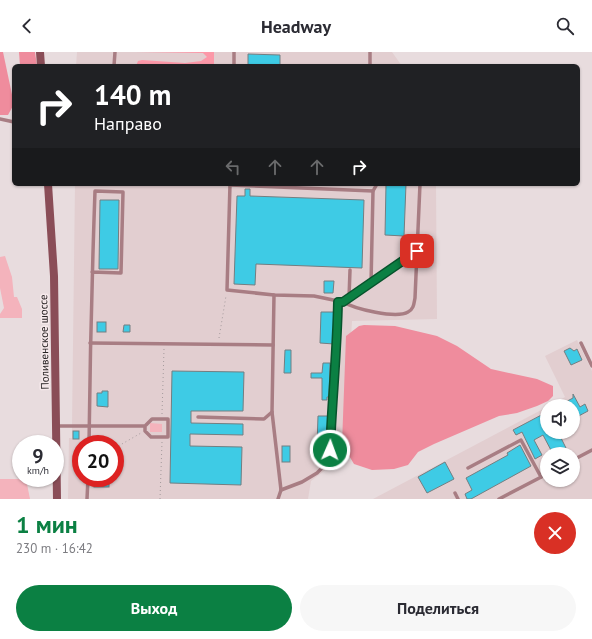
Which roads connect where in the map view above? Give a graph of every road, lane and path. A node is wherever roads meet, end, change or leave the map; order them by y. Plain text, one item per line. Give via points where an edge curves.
1 (40, 52) edge
2 (115, 52) edge
3 (234, 52) edge
4 (370, 52) edge
5 (41, 64) edge
6 (114, 64) edge
7 (234, 64) edge
8 (370, 64) edge
9 (0, 119) edge
10 (12, 122) edge
11 (48, 186) edge
12 (230, 186) edge
13 (254, 186) edge
14 (376, 186) edge
15 (420, 186) edge
16 (373, 191) junction
17 (417, 251) junction
18 (350, 270) dead end
19 (92, 272) junction
20 (371, 284) junction
21 (227, 290) junction
22 (274, 295) junction
23 (349, 298) junction
24 (338, 302) junction
25 (343, 302) junction
26 (90, 342) junction
27 (581, 343) dead end
28 (165, 344) junction
29 (217, 344) junction
30 (273, 345) junction
31 (592, 366) edge
32 (272, 412) junction
33 (198, 417) dead end
34 (162, 418) junction
35 (89, 425) junction
36 (57, 426) junction
37 (145, 426) junction
38 (145, 431) junction
39 (89, 435) edge
40 (162, 437) junction
41 (124, 443) edge
42 (592, 450) edge
43 (580, 456) edge
44 (468, 468) dead end
45 (540, 475) edge
46 (540, 478) edge
47 (88, 487) edge
48 (281, 490) junction
49 (455, 492) dead end
50 (57, 499) edge
51 (87, 499) edge
52 (160, 499) edge
53 (278, 499) edge
54 (458, 499) edge
55 (499, 499) edge

1 - 5 street
2 - 6 lane
3 - 7 lane
4 - 8 lane
9 - 10 lane
11 - 36 street, Поливенское шоссе via 54,276
12 - 21 lane
13 - 16 lane
14 - 16 lane
15 - 17 lane
16 - 20 lane
17 - 20 lane
17 - 25 lane via 414,304 410,311 372,313
18 - 23 lane
19 - 19 lane via 95,191 122,192 121,273
19 - 26 lane
20 - 23 lane
21 - 22 lane
21 - 29 path
22 - 24 lane via 314,296
22 - 30 lane
23 - 25 lane
24 - 25 lane
24 - 48 lane via 330,450 324,466 317,473
26 - 28 lane
26 - 35 lane
27 - 31 lane
28 - 29 lane
28 - 34 path
29 - 30 lane
30 - 32 lane
32 - 33 lane via 264,419
32 - 48 lane
34 - 37 lane via 152,419
34 - 40 lane via 168,419 168,437
35 - 36 lane
35 - 37 lane
35 - 39 lane
36 - 50 street, Поливенское шоссе
37 - 38 lane
38 - 40 lane via 151,437
38 - 41 path
40 - 52 path
42 - 43 lane
44 - 45 lane via 521,440
46 - 55 lane
47 - 51 lane
48 - 53 lane
49 - 54 lane

